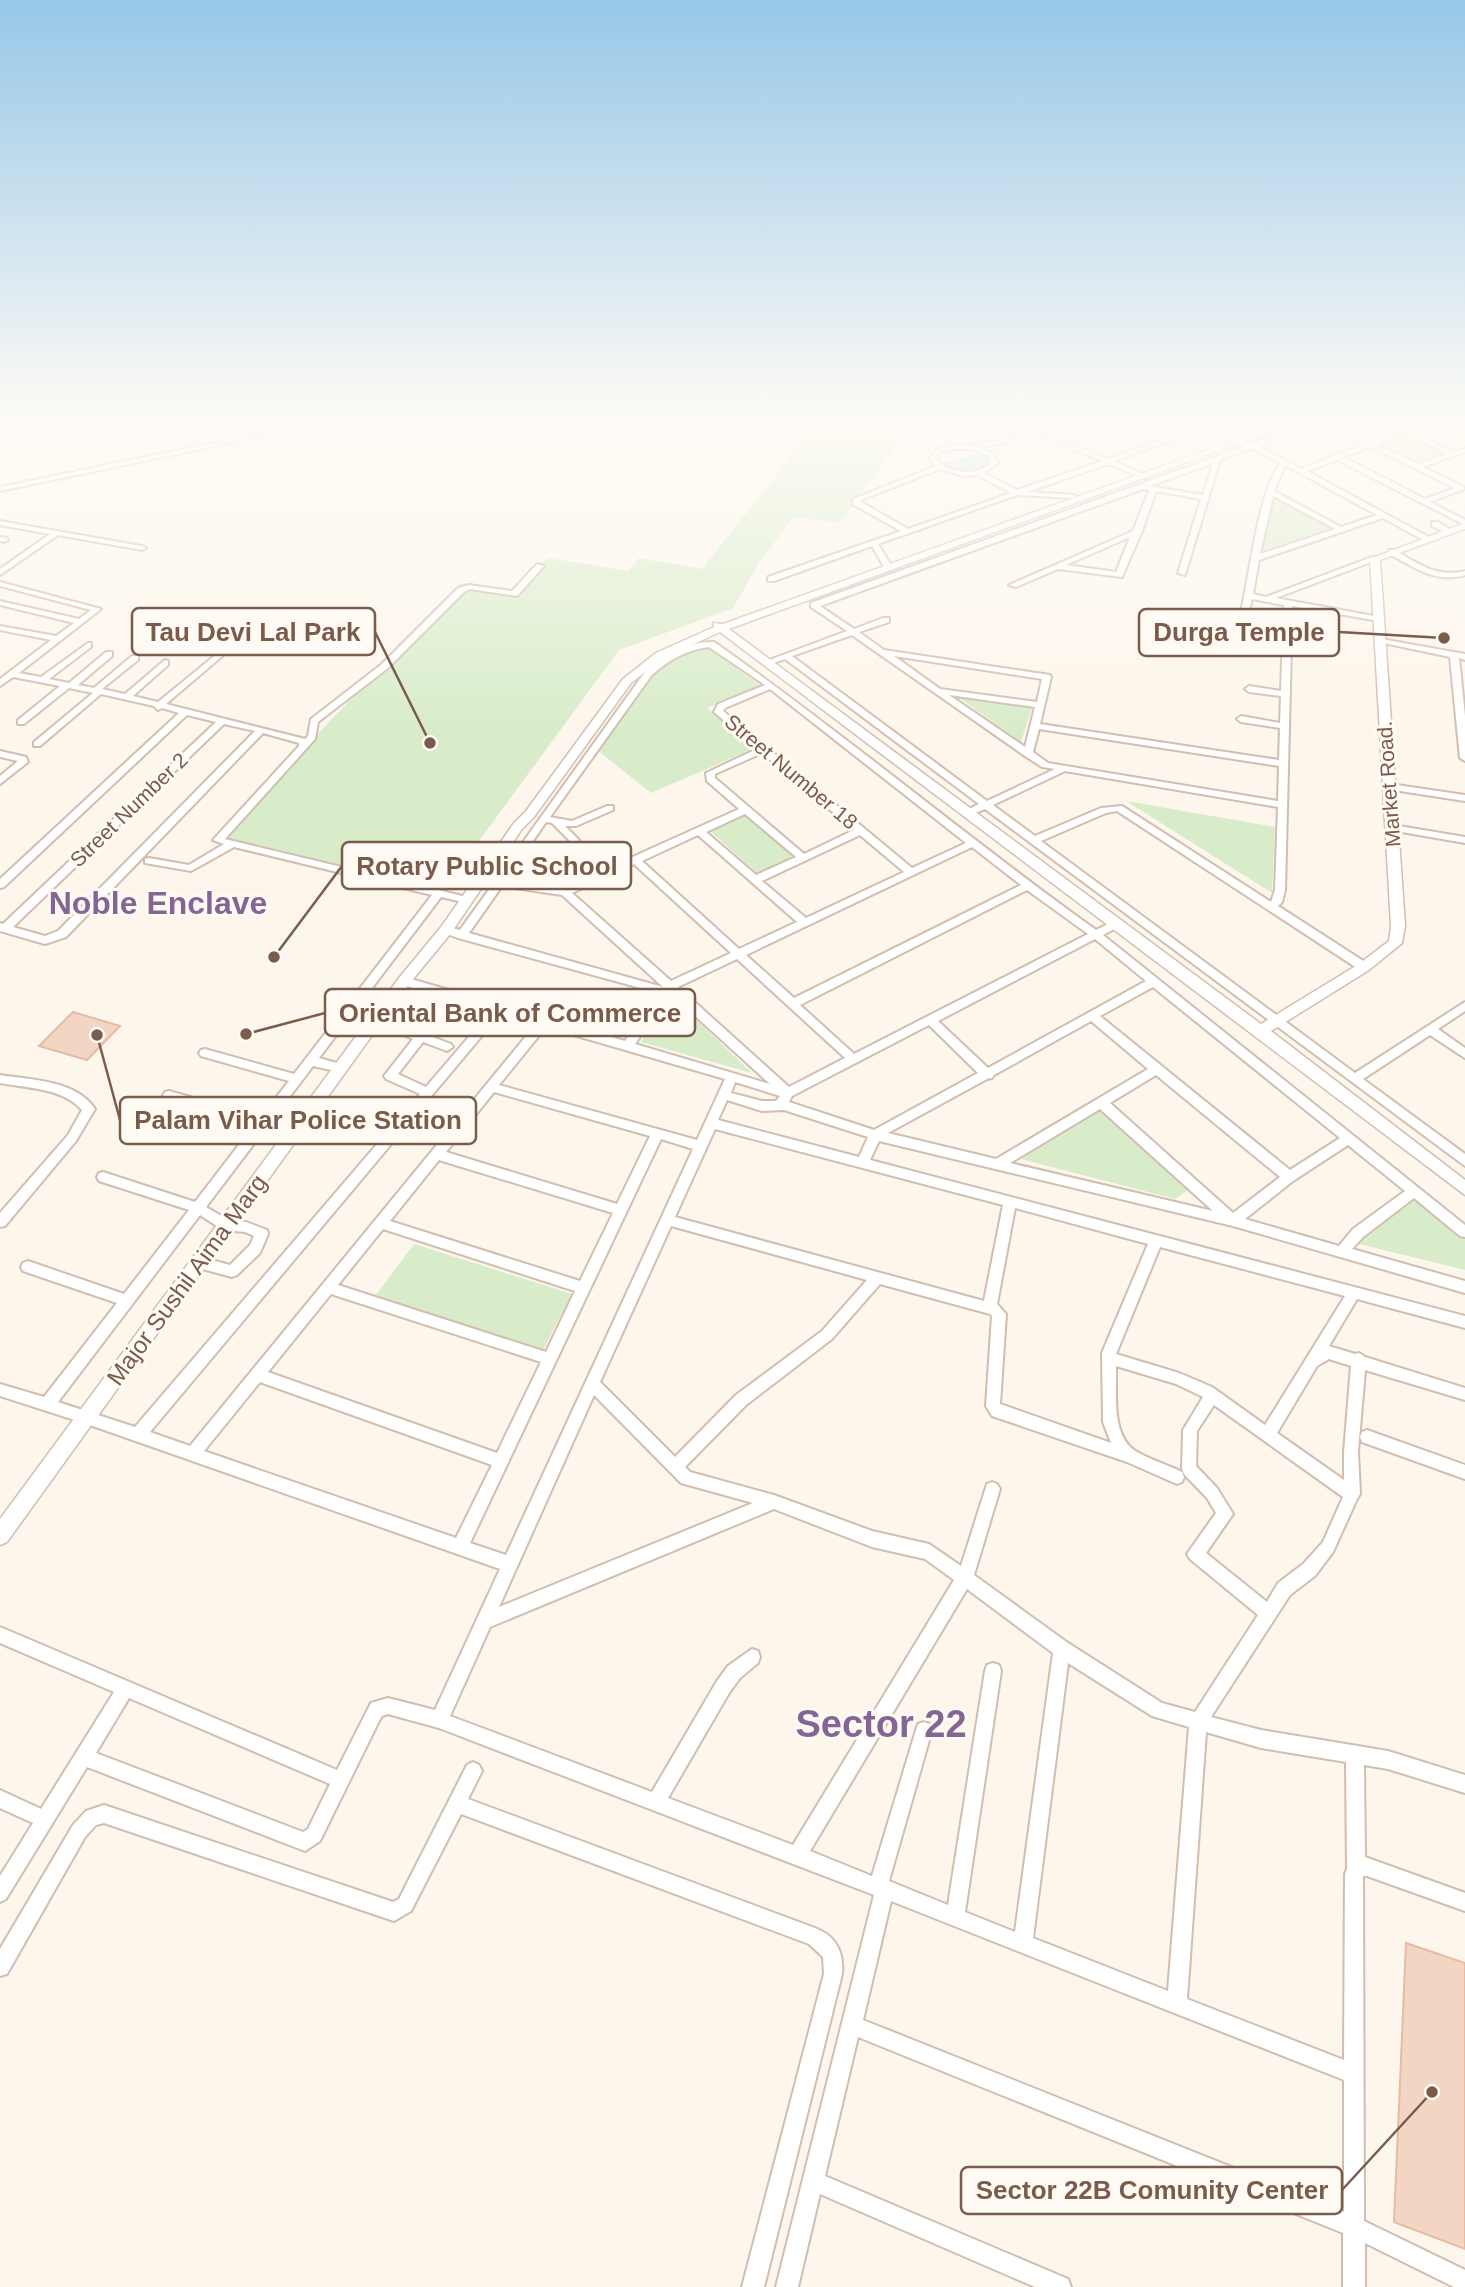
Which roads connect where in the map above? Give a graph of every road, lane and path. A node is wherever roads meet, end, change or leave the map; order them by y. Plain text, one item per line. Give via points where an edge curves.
1 (0, 523) edge
2 (892, 523) edge
3 (934, 523) edge
4 (986, 523) edge
5 (1023, 523) edge
6 (1027, 523) edge
7 (1141, 523) edge
8 (1196, 523) edge
9 (1264, 523) edge
10 (1328, 523) edge
11 (1359, 523) edge
12 (1397, 523) edge
13 (1435, 524) dead end
14 (1465, 525) edge
15 (1340, 529) junction
16 (1138, 531) junction
17 (1450, 531) junction
18 (908, 532) junction
19 (56, 533) junction
20 (1428, 540) junction
21 (142, 548) dead end
22 (1392, 552) junction
23 (881, 554) junction
24 (1257, 558) junction
25 (1375, 559) junction
26 (540, 566) dead end
27 (1056, 566) junction
28 (0, 573) edge
29 (1182, 573) dead end
30 (1464, 574) edge
31 (771, 579) dead end
32 (0, 584) edge
33 (1013, 584) dead end
34 (1249, 596) junction
35 (1263, 600) junction
36 (810, 602) junction
37 (0, 603) edge
38 (1288, 604) junction
39 (1245, 612) dead end
40 (887, 620) dead end
41 (1379, 620) junction
42 (81, 622) junction
43 (719, 627) junction
44 (0, 628) edge
45 (852, 632) junction
46 (57, 639) junction
47 (1380, 640) junction
48 (88, 645) dead end
49 (224, 650) dead end
50 (879, 652) junction
51 (109, 654) dead end
52 (1454, 654) junction
53 (786, 656) junction
54 (1465, 657) edge
55 (135, 658) dead end
56 (768, 662) junction
57 (165, 663) dead end
58 (0, 668) edge
59 (12, 673) junction
60 (44, 679) junction
61 (0, 683) edge
62 (1460, 685) edge
63 (69, 686) junction
64 (771, 686) junction
65 (1249, 689) dead end
66 (97, 691) junction
67 (936, 691) junction
68 (1286, 694) junction
69 (127, 697) junction
70 (1041, 705) junction
71 (158, 707) junction
72 (184, 713) junction
73 (1241, 719) dead end
74 (222, 721) junction
75 (21, 722) dead end
76 (1035, 726) junction
77 (1285, 726) junction
78 (261, 730) junction
79 (37, 744) dead end
80 (305, 744) junction
81 (764, 749) junction
82 (0, 754) edge
83 (1028, 754) junction
84 (1465, 758) edge
85 (1284, 764) junction
86 (1061, 770) junction
87 (0, 780) edge
88 (1390, 786) junction
89 (1465, 798) edge
90 (986, 805) junction
91 (1282, 805) junction
92 (610, 808) dead end
93 (745, 810) junction
94 (968, 813) junction
95 (549, 819) junction
96 (1393, 828) junction
97 (699, 831) junction
98 (861, 831) junction
99 (574, 840) dead end
100 (1465, 840) edge
101 (1034, 841) junction
102 (973, 843) junction
103 (230, 845) junction
104 (523, 848) junction
105 (803, 858) junction
106 (635, 860) junction
107 (149, 861) dead end
108 (910, 872) junction
109 (755, 880) junction
110 (498, 882) junction
111 (0, 885) edge
112 (1028, 886) junction
113 (565, 891) junction
114 (438, 894) junction
115 (467, 900) junction
116 (1272, 906) junction
117 (805, 923) junction
118 (1116, 923) junction
119 (3, 928) edge
120 (454, 932) junction
121 (1096, 934) junction
122 (741, 955) junction
123 (1364, 967) junction
124 (404, 981) junction
125 (1154, 981) junction
126 (667, 989) junction
127 (794, 1003) junction
128 (1465, 1006) edge
129 (498, 1010) junction
130 (1092, 1016) junction
131 (929, 1019) junction
132 (376, 1020) junction
133 (1278, 1021) junction
134 (543, 1023) junction
135 (1430, 1030) junction
136 (1260, 1031) junction
137 (422, 1036) junction
138 (447, 1047) dead end
139 (627, 1047) junction
140 (205, 1053) dead end
141 (1465, 1054) edge
142 (853, 1059) junction
143 (312, 1060) junction
144 (340, 1068) junction
145 (1157, 1069) junction
146 (988, 1075) junction
147 (732, 1077) junction
148 (0, 1079) edge
149 (298, 1079) junction
150 (1355, 1079) junction
151 (491, 1087) junction
152 (427, 1092) junction
153 (788, 1093) junction
154 (169, 1095) dead end
155 (724, 1095) junction
156 (1101, 1102) junction
157 (782, 1106) junction
158 (263, 1122) junction
159 (711, 1123) junction
160 (657, 1134) junction
161 (875, 1135) junction
162 (1349, 1138) junction
163 (701, 1146) junction
164 (437, 1154) junction
165 (1465, 1161) edge
166 (863, 1163) junction
167 (998, 1164) junction
168 (103, 1177) dead end
169 (1289, 1177) junction
170 (1465, 1189) edge
171 (1415, 1191) junction
172 (1010, 1201) junction
173 (198, 1208) junction
174 (621, 1210) junction
175 (667, 1220) junction
176 (1233, 1221) junction
177 (0, 1222) edge
178 (381, 1223) junction
179 (228, 1226) junction
180 (1465, 1231) edge
181 (1156, 1241) junction
182 (1342, 1252) junction
183 (200, 1263) junction
184 (28, 1267) dead end
185 (878, 1277) junction
186 (328, 1287) junction
187 (1465, 1287) edge
188 (584, 1288) junction
189 (1354, 1293) junction
190 (126, 1300) junction
191 (990, 1307) junction
192 (1465, 1322) edge
193 (1110, 1358) junction
194 (550, 1359) junction
195 (1359, 1359) junction
196 (1310, 1364) junction
197 (258, 1375) junction
198 (592, 1383) junction
199 (0, 1390) edge
200 (1465, 1394) edge
201 (1212, 1396) junction
202 (47, 1405) junction
203 (87, 1417) junction
204 (138, 1435) junction
205 (1267, 1435) junction
206 (1367, 1437) dead end
207 (192, 1455) junction
208 (1130, 1456) junction
209 (501, 1461) junction
210 (675, 1467) junction
211 (1465, 1472) edge
212 (1177, 1477) dead end
213 (992, 1489) dead end
214 (1352, 1494) junction
215 (774, 1502) junction
216 (0, 1535) edge
217 (460, 1547) junction
218 (509, 1564) junction
219 (965, 1577) junction
220 (1268, 1613) junction
221 (486, 1620) junction
222 (0, 1635) edge
223 (1062, 1648) junction
224 (752, 1657) dead end
225 (993, 1671) dead end
226 (126, 1688) junction
227 (439, 1720) junction
228 (1198, 1722) junction
229 (924, 1730) dead end
230 (1355, 1754) junction
231 (83, 1758) junction
232 (473, 1771) dead end
233 (341, 1780) junction
234 (1465, 1784) edge
235 (0, 1799) edge
236 (655, 1803) junction
237 (457, 1804) junction
238 (43, 1819) junction
239 (797, 1855) junction
240 (1356, 1868) junction
241 (881, 1888) junction
242 (0, 1893) edge
243 (1465, 1902) edge
244 (955, 1916) junction
245 (1023, 1944) junction
246 (0, 1967) edge
247 (1177, 2003) junction
248 (852, 2025) junction
249 (1354, 2074) junction
250 (813, 2180) junction
251 (1355, 2227) junction
252 (1465, 2281) edge
253 (753, 2287) edge
254 (787, 2287) edge
255 (1060, 2287) edge
256 (1354, 2287) edge

1 - 19 street
2 - 18 street
3 - 18 street
4 - 23 street, Major Sushil Aima Marg
5 - 36 street, Major Sushil Aima Marg
6 - 36 street
7 - 16 street
8 - 29 street
9 - 24 street
10 - 15 street
11 - 15 street
12 - 20 street
13 - 17 street
14 - 17 street
15 - 24 street
16 - 27 street
16 - 27 street via 1119,575
17 - 20 street
18 - 23 street
19 - 21 street
19 - 28 street
20 - 22 street
22 - 25 street
22 - 30 street via 1439,577
23 - 31 street
23 - 43 street, Major Sushil Aima Marg
24 - 34 street
25 - 35 street
25 - 41 street, Market Road.
26 - 80 street via 514,594 469,587 461,590 385,666 314,721 312,737
27 - 33 street
32 - 42 street via 96,608
34 - 35 street
34 - 39 street
35 - 38 street
36 - 43 street, Major Sushil Aima Marg
36 - 45 street
37 - 42 street
38 - 41 street
38 - 68 street
40 - 45 street
41 - 47 street, Market Road.
42 - 46 street
43 - 56 street
43 - 115 street, Major Sushil Aima Marg via 667,650 635,673
44 - 46 street
45 - 50 street
45 - 53 street
46 - 59 street
47 - 52 street
47 - 88 street, Market Road.
48 - 60 street
49 - 71 street
50 - 67 street
50 - 70 street via 1045,676
51 - 63 street
52 - 54 street
52 - 62 street
53 - 56 street
53 - 90 street
55 - 66 street
56 - 94 street
57 - 69 street
58 - 59 street
59 - 60 street
59 - 61 street
60 - 63 street
62 - 84 street
63 - 66 street
63 - 75 street
64 - 81 street, Street Number 18 via 718,710
64 - 95 street via 707,643 661,662 624,704
64 - 102 street
65 - 68 street
66 - 69 street
66 - 79 street
67 - 70 street
67 - 83 street
68 - 77 street
69 - 71 street
70 - 76 street
71 - 72 street
72 - 74 street
72 - 111 street
73 - 77 street
74 - 78 street
74 - 119 street, Street Number 2
76 - 83 street
76 - 85 street
77 - 85 street
78 - 80 street via 296,737
78 - 119 street via 62,934 45,940
80 - 103 street via 220,834 218,840
81 - 93 street via 709,776
81 - 98 street, Street Number 18
82 - 87 street via 23,759
83 - 86 street
85 - 91 street
86 - 90 street
86 - 91 street
88 - 89 street
88 - 96 street, Market Road.
90 - 94 street
90 - 101 street
91 - 116 street via 1280,897
92 - 95 street via 577,823
93 - 97 street
93 - 105 street
94 - 118 street
95 - 99 street
95 - 104 street
96 - 100 street
96 - 123 street, Market Road. via 1398,935 1388,951
97 - 106 street
97 - 109 street
98 - 105 street
98 - 108 street, Street Number 18
101 - 116 street via 1104,810 1119,808
101 - 133 street
102 - 108 street
102 - 112 street
103 - 107 street via 191,868
103 - 114 street
104 - 110 street
104 - 113 street
105 - 109 street
106 - 113 street
106 - 122 street
108 - 117 street
109 - 117 street
110 - 113 street
110 - 120 street
112 - 121 street
112 - 127 street
113 - 126 street
114 - 115 street
114 - 143 street
115 - 120 street, Major Sushil Aima Marg
116 - 123 street
117 - 122 street
118 - 121 street
118 - 136 street
120 - 124 street, Major Sushil Aima Marg
120 - 126 street
121 - 125 street
121 - 131 street
122 - 126 street
122 - 127 street
123 - 133 street, Market Road.
124 - 129 street
124 - 132 street, Major Sushil Aima Marg
125 - 130 street
125 - 162 street
126 - 139 street
126 - 153 street
127 - 142 street
128 - 135 street
129 - 134 street
129 - 152 street
130 - 145 street
130 - 146 street
131 - 142 street
131 - 146 street
132 - 137 street
132 - 144 street, Major Sushil Aima Marg
133 - 136 street, Market Road.
133 - 150 street
134 - 139 street
134 - 151 street
135 - 141 street
135 - 150 street
136 - 170 street
137 - 138 street
137 - 152 street via 390,1076
139 - 147 street
140 - 149 street
142 - 153 street
143 - 144 street
143 - 149 street
144 - 179 street, Major Sushil Aima Marg
145 - 156 street
145 - 169 street
146 - 161 street
147 - 153 street
147 - 155 street
148 - 177 street via 61,1093 84,1101 89,1109 72,1138
149 - 158 street
150 - 165 street
151 - 160 street
151 - 164 street
152 - 204 street
153 - 157 street
154 - 158 street
155 - 157 street via 762,1106
155 - 159 street
156 - 167 street
156 - 176 street
157 - 161 street
158 - 173 street
159 - 163 street
159 - 166 street
160 - 163 street
160 - 174 street
161 - 166 street
161 - 167 street
162 - 169 street
162 - 171 street
163 - 175 street
164 - 174 street
164 - 178 street
166 - 172 street
167 - 176 street
168 - 173 street
169 - 176 street
171 - 180 street
171 - 182 street via 1358,1233
172 - 181 street
172 - 191 street
173 - 179 street
173 - 190 street
174 - 188 street
175 - 185 street
175 - 198 street
176 - 182 street
178 - 186 street
178 - 188 street
179 - 183 street, Major Sushil Aima Marg
179 - 183 street via 262,1234 256,1250 232,1271
181 - 189 street
181 - 193 street
182 - 187 street
183 - 203 street, Major Sushil Aima Marg
184 - 190 street
185 - 191 street
185 - 210 street via 827,1335 741,1400
186 - 194 street
186 - 197 street
188 - 194 street
189 - 192 street
189 - 196 street
190 - 202 street
191 - 208 street via 999,1314 993,1406 997,1411
193 - 201 street via 1179,1379
193 - 208 street via 1110,1422
194 - 209 street
195 - 196 street via 1327,1352
195 - 200 street
195 - 214 street
196 - 205 street
197 - 207 street
197 - 209 street
198 - 210 street
198 - 218 street
199 - 202 street
201 - 205 street
201 - 220 street via 1190,1430 1189,1469 1225,1514 1195,1554
202 - 203 street
203 - 204 street
203 - 216 street, Major Sushil Aima Marg
204 - 207 street
205 - 214 street
206 - 211 street
207 - 217 street
208 - 212 street
209 - 217 street
210 - 215 street via 693,1481
213 - 219 street
214 - 220 street via 1328,1547 1309,1570 1284,1589
215 - 219 street via 872,1539 922,1549
215 - 221 street
217 - 218 street
218 - 221 street
219 - 223 street
219 - 239 street
220 - 228 street
221 - 227 street
222 - 226 street
223 - 228 street via 1158,1710
223 - 245 street
224 - 236 street via 723,1687
225 - 244 street
226 - 231 street
226 - 233 street
227 - 233 street via 383,1706 372,1717
227 - 236 street
228 - 230 street via 1280,1743
228 - 247 street
229 - 241 street
230 - 234 street
230 - 240 street
231 - 233 street via 305,1842 314,1835
231 - 238 street
232 - 237 street
235 - 238 street
236 - 239 street
237 - 246 street via 405,1905 394,1912 96,1815 79,1831
237 - 253 street via 829,1945 835,1958 833,1973
238 - 242 street
239 - 241 street
240 - 243 street via 1367,1867
240 - 249 street
241 - 244 street
241 - 248 street
244 - 245 street
245 - 247 street
247 - 249 street
248 - 250 street
248 - 251 street
249 - 251 street
250 - 254 street
250 - 255 street
251 - 252 street
251 - 256 street

